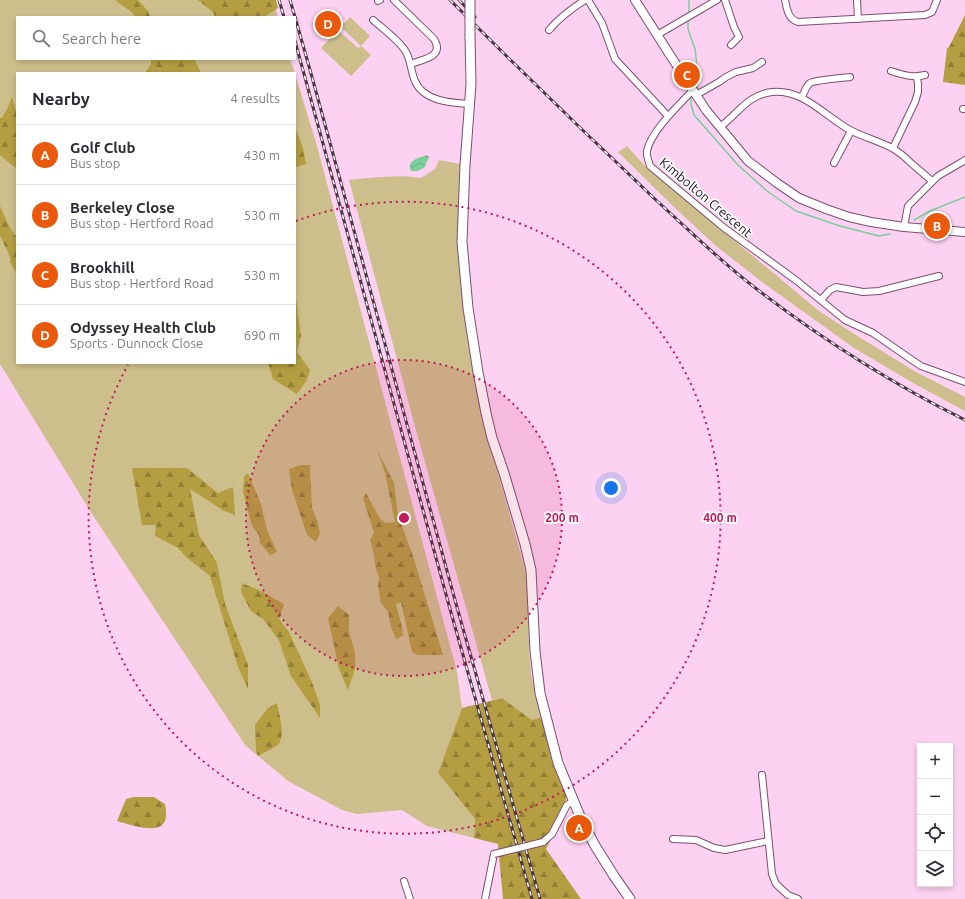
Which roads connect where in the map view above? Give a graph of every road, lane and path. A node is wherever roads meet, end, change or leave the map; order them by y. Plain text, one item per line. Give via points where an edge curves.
1 (394, 0) edge
2 (470, 0) edge
3 (587, 0) edge
4 (635, 0) edge
5 (717, 0) edge
6 (725, 0) edge
7 (785, 0) edge
8 (857, 0) edge
9 (937, 0) edge
10 (858, 19) junction
11 (373, 20) dead end
12 (549, 30) dead end
13 (657, 35) junction
14 (731, 44) dead end
15 (762, 62) dead end
16 (410, 64) junction
17 (891, 71) dead end
18 (925, 75) dead end
19 (850, 77) dead end
20 (917, 77) junction
21 (694, 93) junction
22 (802, 97) junction
23 (469, 104) junction
24 (668, 116) junction
25 (720, 127) junction
26 (851, 131) junction
27 (893, 148) junction
28 (965, 160) edge
29 (834, 163) dead end
30 (932, 181) junction
31 (904, 227) junction
32 (965, 232) edge
33 (939, 276) dead end
34 (821, 300) junction
35 (965, 382) edge
36 (762, 775) dead end
37 (573, 801) junction
38 (673, 839) dead end
39 (768, 841) junction
40 (404, 881) dead end
41 (410, 899) edge
42 (485, 899) edge
43 (630, 899) edge
44 (798, 899) edge

1 - 16 street via 438,45 434,55
2 - 23 main road, bridge
3 - 12 street via 568,11
3 - 24 street via 602,23 615,59
4 - 13 street
5 - 13 street
6 - 14 street via 739,37
7 - 10 street via 790,17 795,21
8 - 10 street
9 - 10 street via 932,12 925,15
11 - 16 street via 403,48
13 - 21 street
15 - 21 street, Kimbolton Crescent
16 - 23 street via 415,82 421,91 439,99
17 - 20 street
18 - 20 street
19 - 22 street via 843,81 810,83
20 - 27 street via 918,92 915,102
21 - 24 street, Kimbolton Crescent
21 - 25 street
22 - 25 street via 780,92 762,95 742,106
22 - 26 street
23 - 37 main road via 462,242 468,308 490,432 531,570 540,694 558,763
24 - 34 street, Kimbolton Crescent via 647,152 650,166 723,227
25 - 31 street via 748,160 799,198 849,217
26 - 27 street
26 - 29 street via 840,158
27 - 30 street
28 - 30 street
30 - 31 street via 908,206
31 - 32 street
33 - 34 street via 879,291 863,292 836,288 830,290
34 - 35 street, Kimbolton Crescent via 845,320 873,333 912,360
36 - 39 street
37 - 42 street, bridge via 567,805 552,834 543,842 494,854
37 - 43 main road via 594,844
38 - 39 street via 696,840 725,850
39 - 44 street via 772,874 776,884 788,895
40 - 41 street

